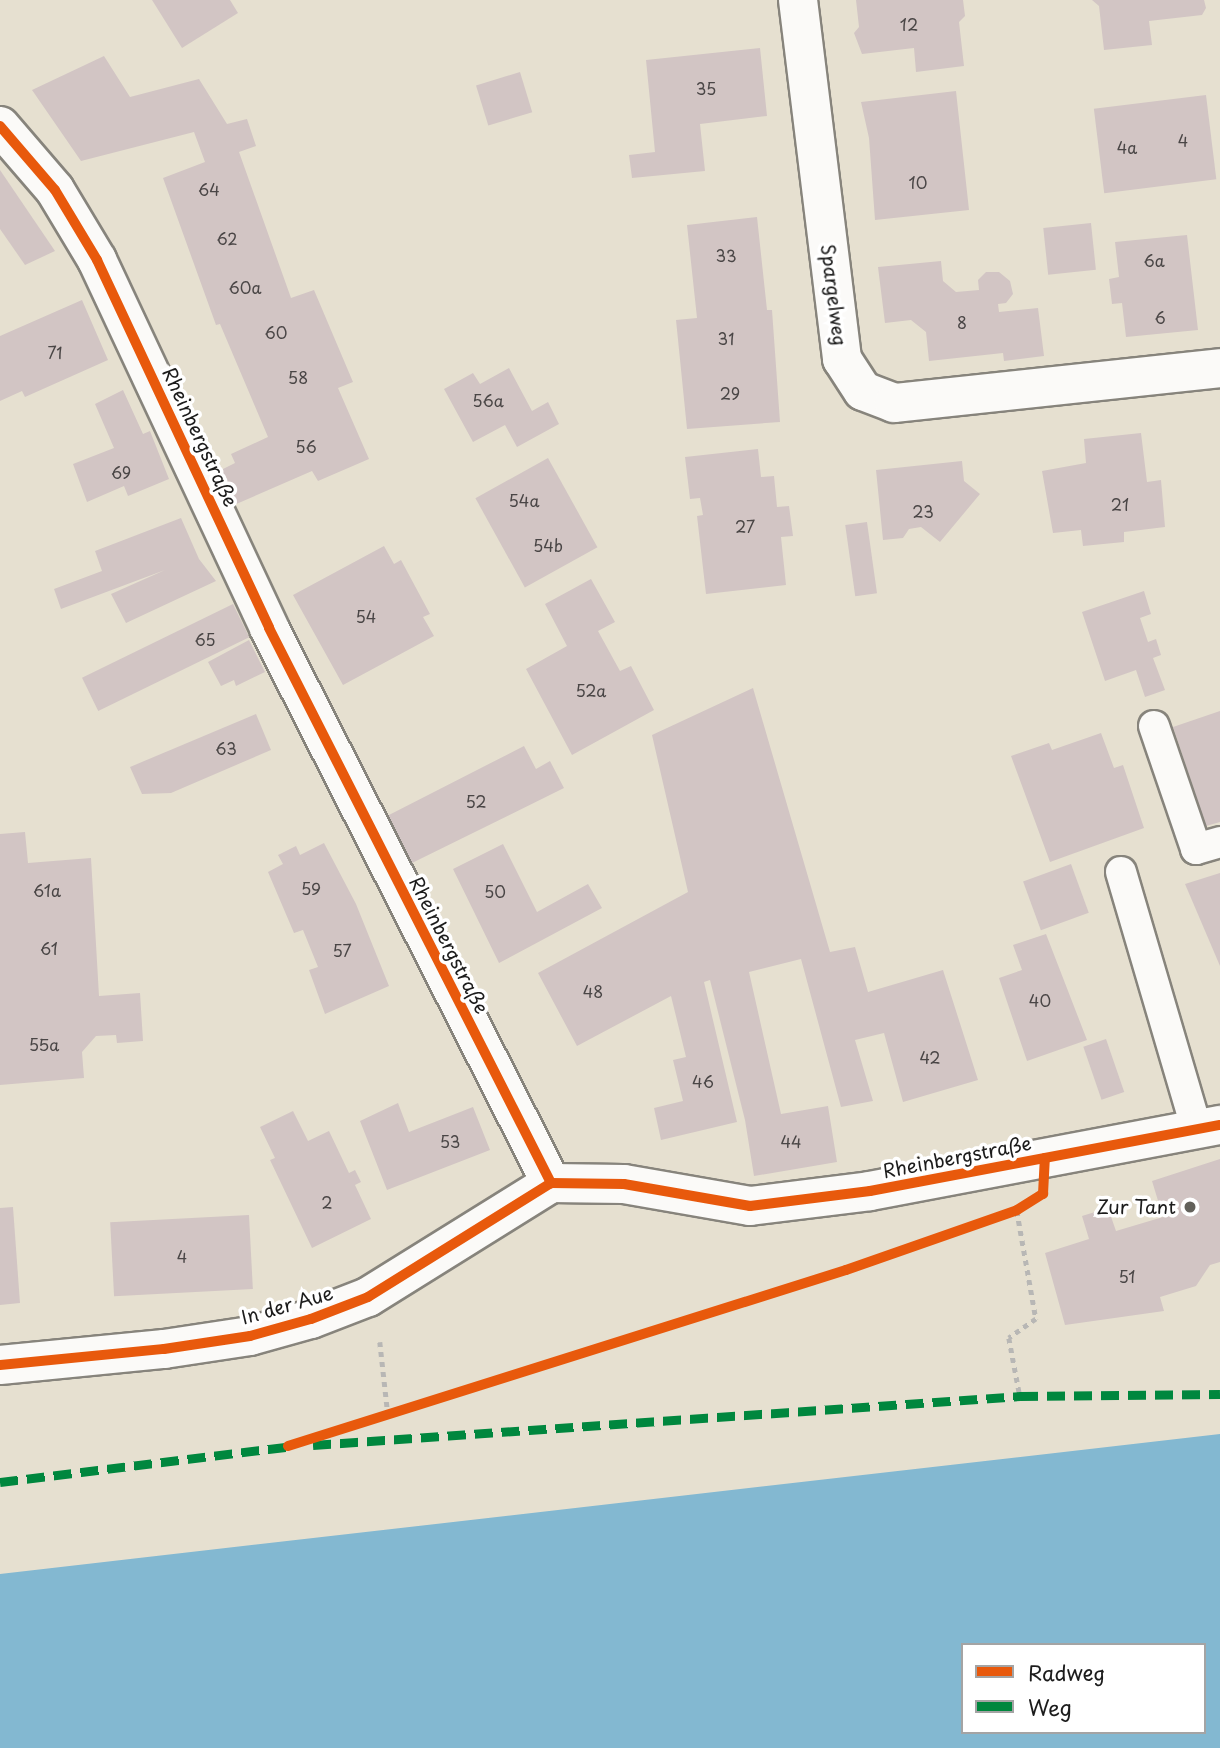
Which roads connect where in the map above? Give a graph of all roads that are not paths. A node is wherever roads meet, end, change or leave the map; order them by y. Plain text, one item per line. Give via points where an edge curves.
1 (798, 0) edge
2 (0, 126) edge
3 (1220, 369) edge
4 (1154, 726) dead end
5 (1220, 842) edge
6 (1121, 872) dead end
7 (1209, 1128) edge
8 (551, 1183) junction
9 (0, 1365) edge

1 - 3 street, Spargelweg via 842,359 863,391 894,403
2 - 8 street, Rheinbergstraße via 55,190 97,260 269,628
4 - 5 lane via 1196,849
6 - 7 lane
7 - 8 street, Rheinbergstraße via 870,1191 750,1206 624,1184
8 - 9 street, In der Aue via 368,1297 311,1319 250,1336 164,1349

